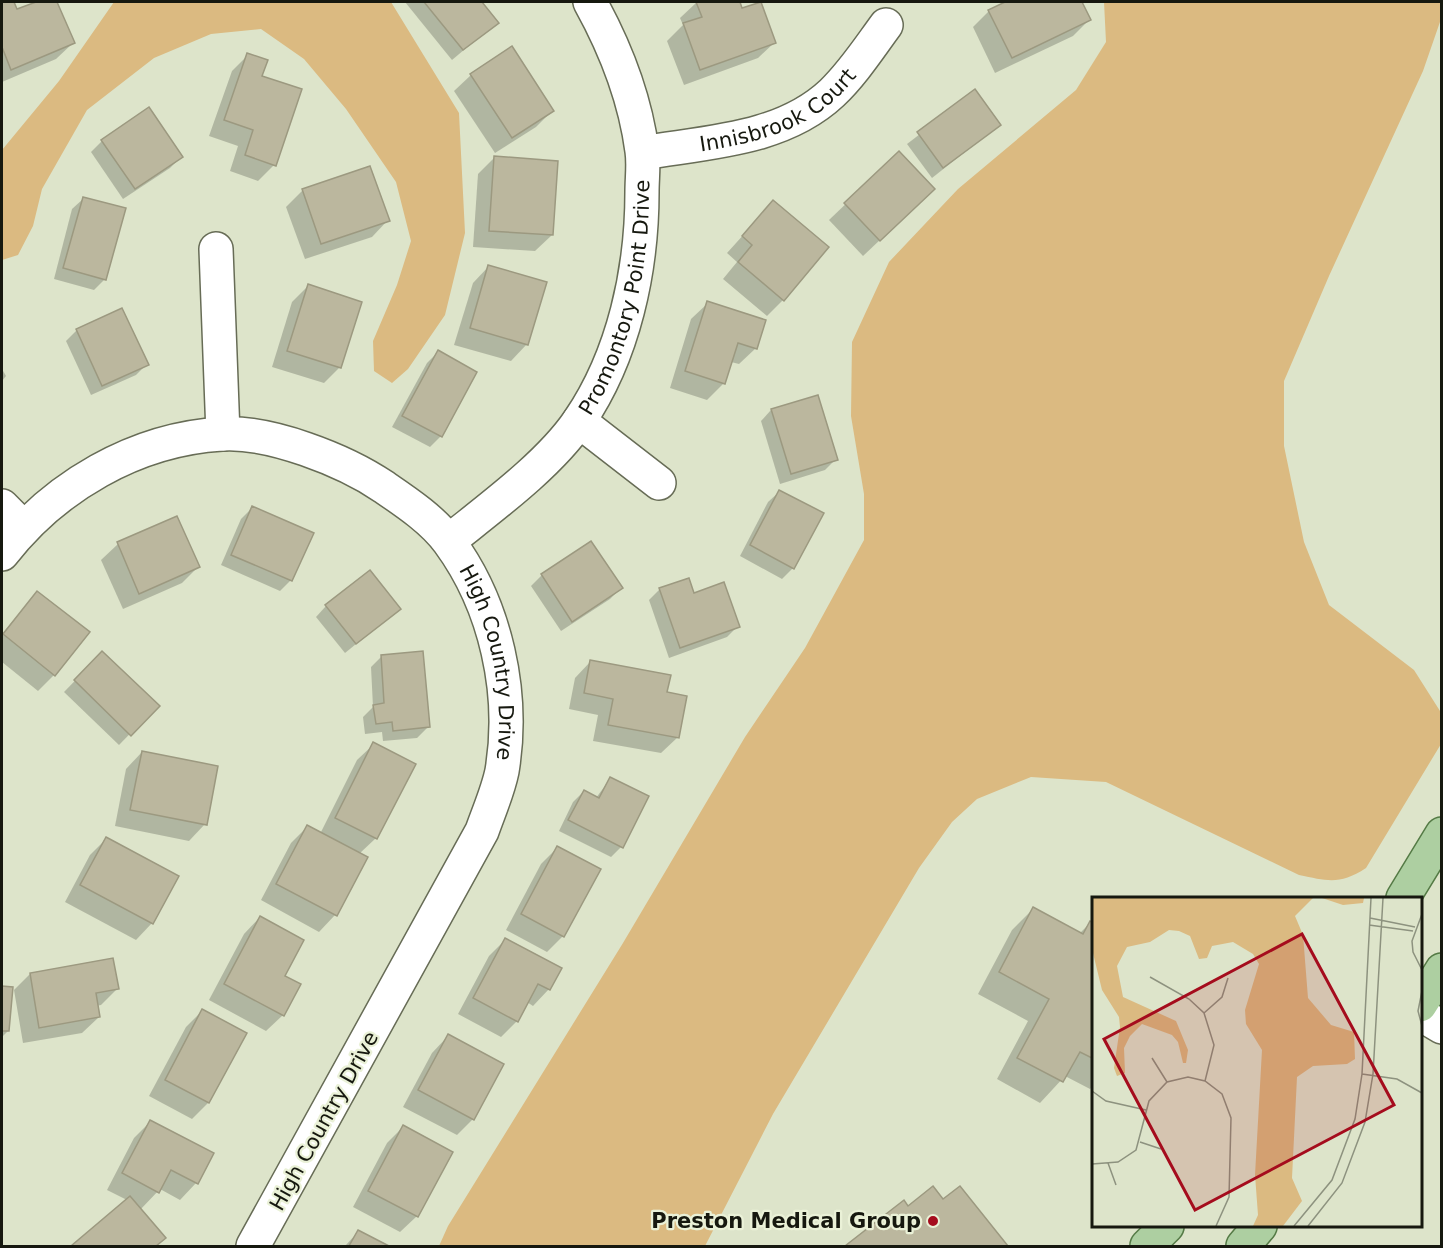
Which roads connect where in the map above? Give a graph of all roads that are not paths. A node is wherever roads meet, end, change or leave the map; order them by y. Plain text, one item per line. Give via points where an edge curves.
1 (590, 2) edge
2 (886, 25) dead end
3 (643, 153) junction
4 (216, 249) dead end
5 (579, 421) junction
6 (223, 434) junction
7 (658, 483) dead end
8 (12, 517) edge
9 (449, 541) junction
10 (2, 554) edge
11 (1442, 834) edge
12 (1404, 897) edge
13 (1442, 970) edge
14 (1422, 1002) edge
15 (1422, 1015) edge
16 (1442, 1027) edge
17 (1166, 1227) edge
18 (1259, 1227) edge
19 (253, 1246) edge
20 (1147, 1246) edge
21 (1243, 1246) edge

1 - 3 street, Promontory Point Drive via 624,72
2 - 3 street, Innisbrook Court via 831,94 796,118 756,134
3 - 5 street, Promontory Point Drive via 642,232 635,279 607,368
4 - 6 street
5 - 7 street
5 - 9 street, Promontory Point Drive via 529,474
6 - 8 street, High Country Drive via 143,451
6 - 9 street, High Country Drive via 275,441 358,470 397,496
8 - 10 street, High Country Drive
9 - 19 street, High Country Drive via 478,592 502,669 506,711 501,773 482,831 458,878
11 - 12 main road
13 - 14 main road
15 - 16 street
17 - 20 main road
18 - 21 main road

